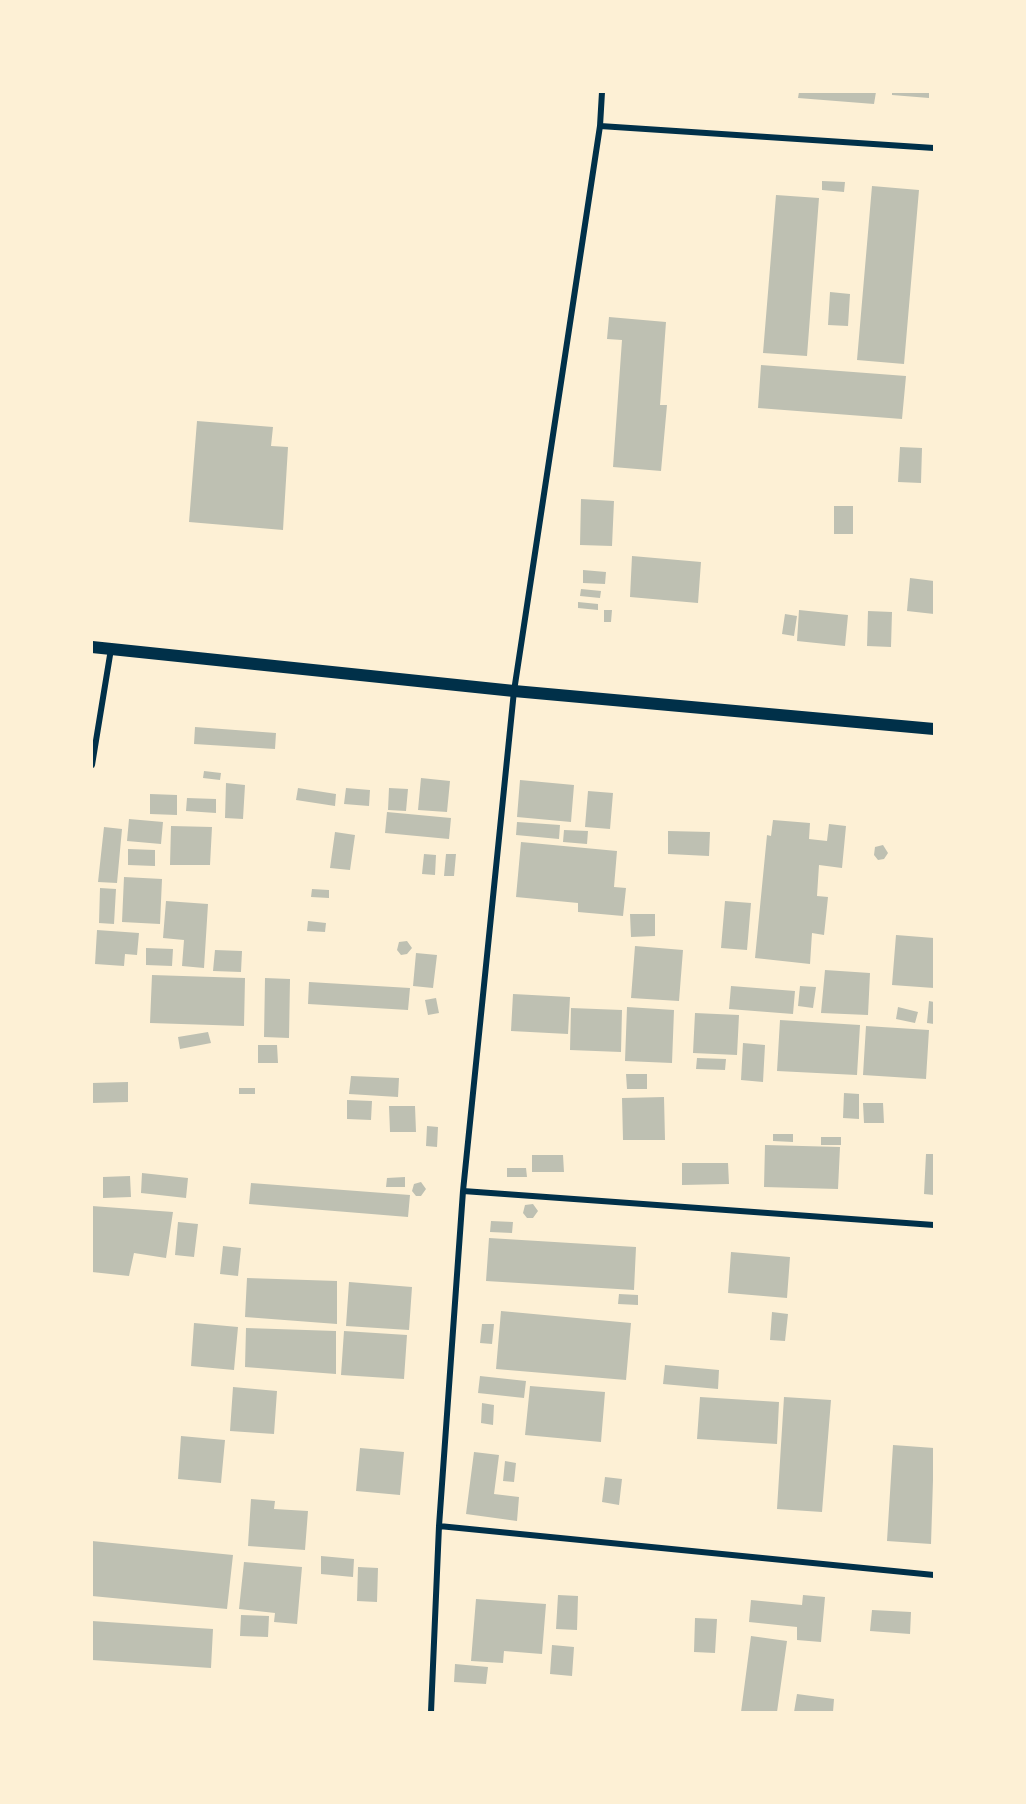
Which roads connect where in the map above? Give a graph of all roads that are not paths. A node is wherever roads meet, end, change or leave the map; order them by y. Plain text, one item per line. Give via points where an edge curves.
1 (602, 92) edge
2 (600, 126) junction
3 (934, 148) edge
4 (92, 647) edge
5 (111, 649) junction
6 (514, 691) junction
7 (934, 729) edge
8 (92, 765) edge
9 (463, 1191) junction
10 (934, 1225) edge
11 (439, 1526) junction
12 (934, 1575) edge
13 (430, 1713) edge

1 - 2 street
2 - 3 street
2 - 6 street
4 - 5 main road
5 - 6 main road
5 - 8 street
6 - 7 main road
6 - 9 street
9 - 10 street
9 - 11 street
11 - 12 street
11 - 13 street

